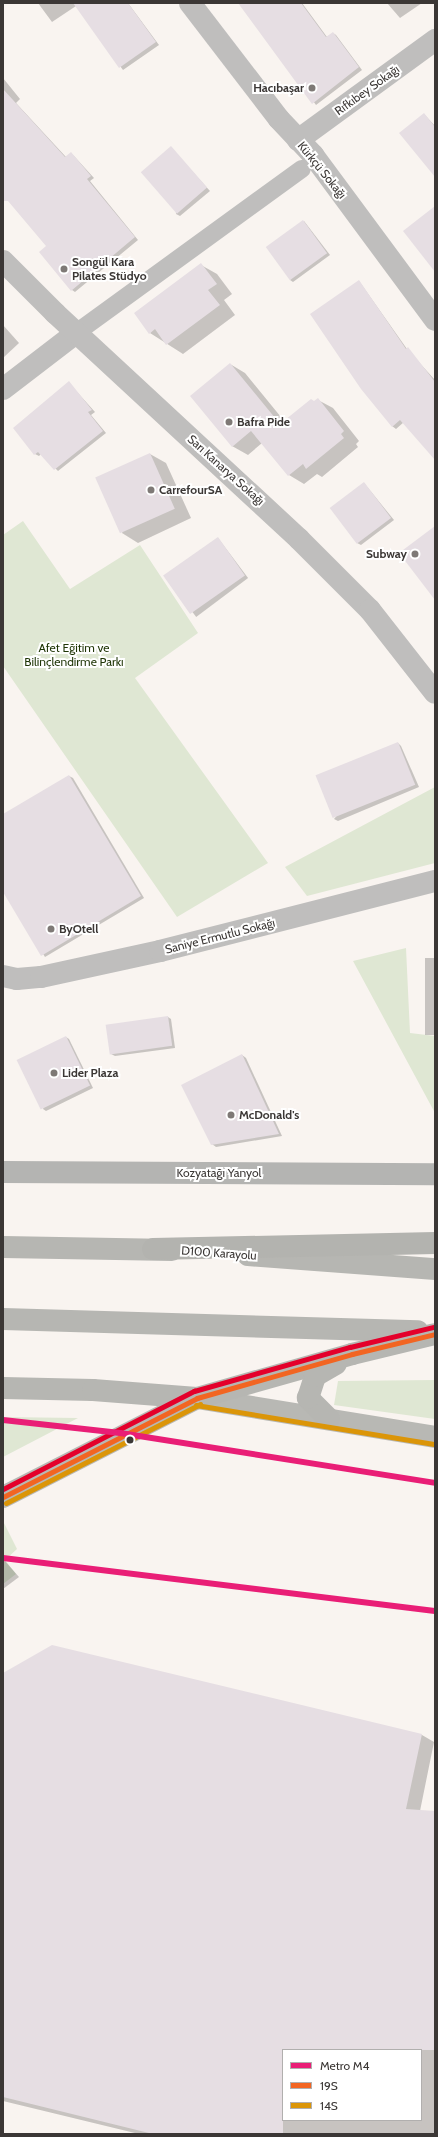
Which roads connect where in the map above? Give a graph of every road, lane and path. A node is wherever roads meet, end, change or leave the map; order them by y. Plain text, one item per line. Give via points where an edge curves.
1 (190, 3) edge
2 (435, 40) edge
3 (298, 140) junction
4 (302, 169) dead end
5 (3, 261) edge
6 (435, 320) edge
7 (76, 333) junction
8 (3, 389) edge
9 (435, 692) edge
10 (435, 881) edge
11 (3, 976) edge
12 (3, 1172) edge
13 (435, 1174) edge
14 (435, 1243) edge
15 (3, 1247) edge
16 (153, 1249) junction
17 (435, 1269) edge
18 (3, 1319) edge
19 (435, 1333) edge
20 (352, 1354) junction
21 (3, 1388) edge
22 (197, 1398) junction
23 (329, 1419) junction
24 (435, 1437) edge
25 (3, 1497) edge

1 - 3 street, Kürkçü Sokağı
2 - 3 street, Rıfkıbey Sokağı
3 - 6 street, Kürkçü Sokağı via 316,159
4 - 7 street
5 - 7 street, Sarı Kanarya Sokağı
7 - 8 street
7 - 9 street, Sarı Kanarya Sokağı via 315,554 370,610
10 - 11 street, Saniye Ermutlu Sokağı via 153,953 36,978 17,979
12 - 13 main road, Kozyatağı Yanyol
14 - 16 highway
15 - 16 highway, D100 Karayolu
16 - 17 highway, D100 Karayolu
18 - 19 highway
19 - 20 highway
20 - 22 highway
20 - 23 highway via 315,1376 308,1398
21 - 22 highway via 93,1390
22 - 23 main road
22 - 25 main road
23 - 24 main road

